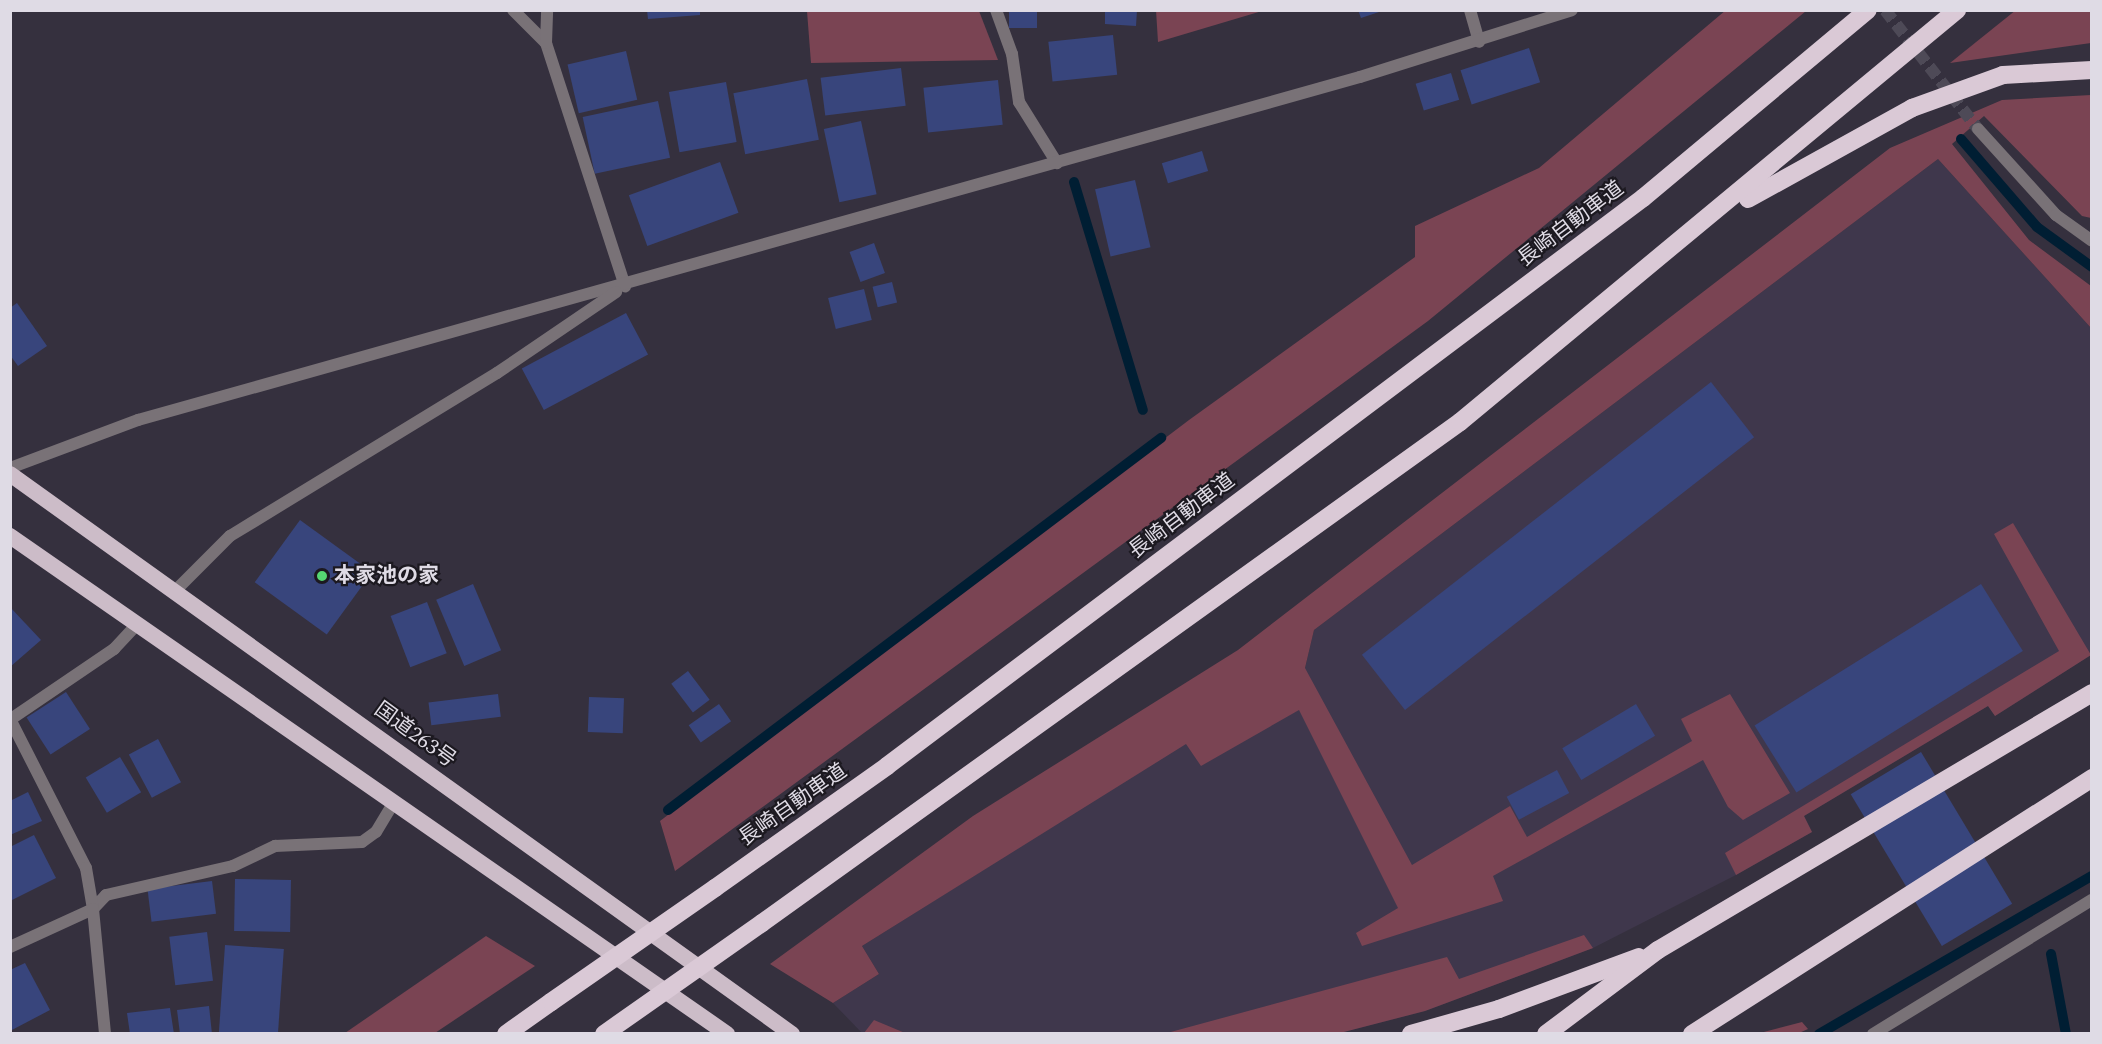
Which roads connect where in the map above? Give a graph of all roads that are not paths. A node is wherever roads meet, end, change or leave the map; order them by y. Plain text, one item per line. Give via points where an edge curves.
1 (513, 10) edge
2 (547, 10) edge
3 (996, 10) edge
4 (1470, 10) edge
5 (1572, 10) edge
6 (1848, 10) edge
7 (1868, 10) edge
8 (1957, 10) edge
9 (1479, 42) junction
10 (546, 44) junction
11 (2091, 70) edge
12 (1978, 129) tunnel mouth
13 (1057, 163) junction
14 (1643, 198) junction
15 (1712, 219) junction
16 (2091, 241) edge
17 (625, 286) junction
18 (10, 468) edge
19 (10, 474) edge
20 (10, 536) edge
21 (175, 591) junction
22 (137, 624) junction
23 (2091, 693) edge
24 (10, 719) edge
25 (2091, 778) edge
26 (394, 802) junction
27 (2091, 900) edge
28 (93, 909) junction
29 (10, 947) edge
30 (1658, 950) junction
31 (105, 1034) edge
32 (506, 1034) edge
33 (604, 1034) edge
34 (727, 1034) edge
35 (792, 1034) edge
36 (1411, 1034) edge
37 (1546, 1034) edge
38 (1692, 1034) edge
39 (1873, 1034) edge

1 - 10 street
2 - 10 street
3 - 13 street via 1012,54 1019,102
4 - 9 street
5 - 9 street
6 - 14 highway
7 - 14 highway, 長崎自動車道
8 - 15 highway
9 - 13 street
10 - 17 street
11 - 15 highway via 2003,75 1912,108
12 - 16 street via 2056,215
13 - 17 street
14 - 32 highway, 長崎自動車道, bridge via 887,766
15 - 33 highway, bridge via 1460,422
17 - 18 street via 138,420
17 - 21 street via 497,374 230,536
19 - 21 highway, 国道263号
20 - 22 highway
21 - 35 highway, 国道263号
22 - 24 street via 114,649
22 - 26 highway
23 - 30 highway
24 - 28 street via 86,868
25 - 38 highway
26 - 28 street via 376,832 362,842 275,846 233,866 106,895
26 - 34 highway
27 - 39 street
28 - 29 street
28 - 31 street
30 - 36 highway via 1499,1009
30 - 37 highway

